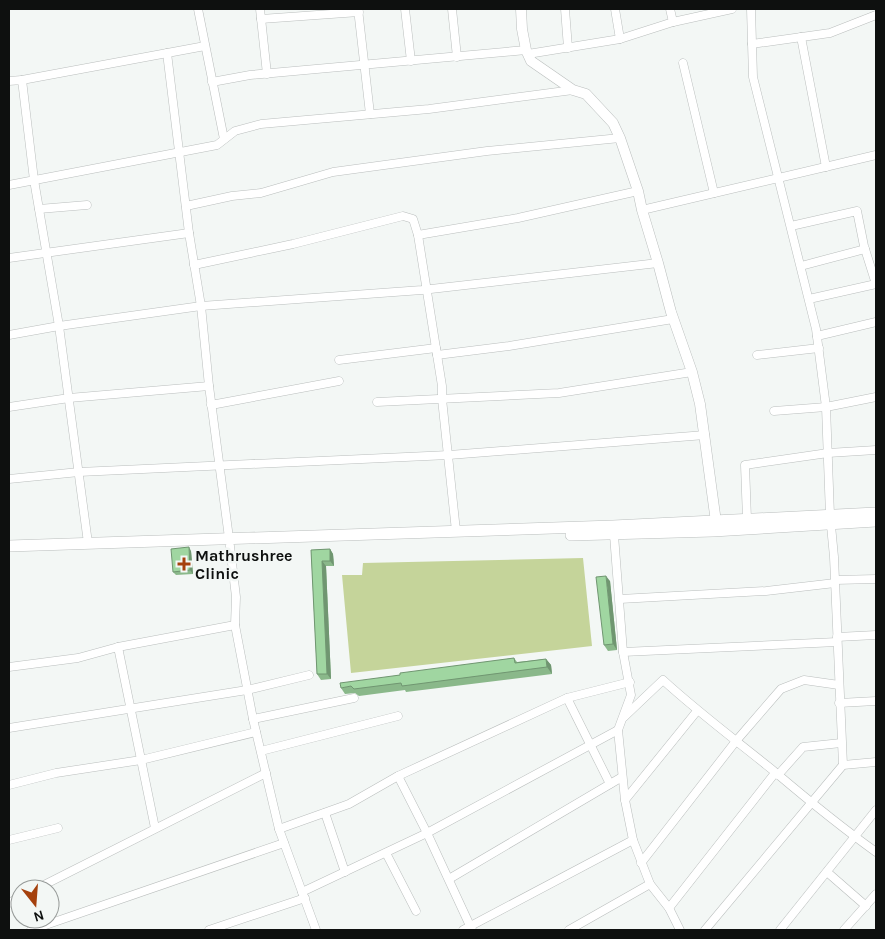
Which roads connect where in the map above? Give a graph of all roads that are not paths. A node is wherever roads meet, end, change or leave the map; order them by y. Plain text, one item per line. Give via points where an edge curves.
1 (198, 9) edge
2 (260, 9) edge
3 (405, 9) edge
4 (452, 9) edge
5 (521, 9) edge
6 (565, 9) edge
7 (615, 9) edge
8 (670, 9) edge
9 (732, 9) edge
10 (751, 9) edge
11 (358, 10) edge
12 (876, 15) edge
13 (261, 19) junction
14 (673, 22) junction
15 (801, 37) junction
16 (620, 39) junction
17 (752, 44) junction
18 (205, 46) junction
19 (568, 48) junction
20 (527, 52) junction
21 (168, 53) junction
22 (457, 57) junction
23 (410, 61) junction
24 (683, 63) dead end
25 (365, 65) junction
26 (267, 74) junction
27 (22, 80) junction
28 (9, 82) edge
29 (212, 82) junction
30 (573, 90) junction
31 (370, 114) junction
32 (620, 138) junction
33 (224, 139) junction
34 (179, 151) junction
35 (876, 155) edge
36 (826, 167) junction
37 (779, 178) junction
38 (34, 180) junction
39 (9, 185) edge
40 (638, 191) junction
41 (714, 193) junction
42 (87, 205) dead end
43 (186, 206) junction
44 (39, 209) junction
45 (642, 210) junction
46 (791, 226) junction
47 (189, 233) junction
48 (418, 235) junction
49 (865, 248) junction
50 (47, 254) junction
51 (9, 258) edge
52 (658, 263) junction
53 (194, 265) junction
54 (801, 266) junction
55 (876, 284) edge
56 (427, 290) junction
57 (809, 298) junction
58 (201, 306) junction
59 (673, 320) junction
60 (876, 322) edge
61 (59, 326) junction
62 (9, 335) edge
63 (817, 336) junction
64 (819, 348) junction
65 (437, 351) junction
66 (757, 355) dead end
67 (339, 360) dead end
68 (692, 372) junction
69 (339, 381) dead end
70 (209, 386) junction
71 (876, 396) edge
72 (69, 398) junction
73 (442, 399) junction
74 (377, 402) dead end
75 (211, 405) junction
76 (826, 406) junction
77 (9, 407) edge
78 (774, 411) dead end
79 (705, 435) junction
80 (876, 450) edge
81 (828, 453) junction
82 (449, 454) junction
83 (220, 464) junction
84 (79, 472) junction
85 (9, 479) edge
86 (876, 513) edge
87 (747, 519) junction
88 (830, 520) junction
89 (716, 522) junction
90 (876, 522) edge
91 (456, 531) junction
92 (614, 534) junction
93 (229, 542) junction
94 (88, 543) junction
95 (9, 546) edge
96 (9, 554) edge
97 (876, 579) edge
98 (835, 582) junction
99 (620, 599) junction
100 (235, 625) junction
101 (876, 635) edge
102 (837, 639) junction
103 (118, 647) junction
104 (623, 652) junction
105 (9, 667) edge
106 (309, 675) dead end
107 (630, 682) junction
108 (839, 684) junction
109 (247, 690) junction
110 (354, 698) edge
111 (567, 698) junction
112 (876, 701) edge
113 (839, 703) junction
114 (130, 708) junction
115 (697, 711) junction
116 (398, 716) dead end
117 (253, 719) junction
118 (622, 719) junction
119 (9, 728) edge
120 (618, 730) junction
121 (256, 732) junction
122 (736, 741) junction
123 (841, 743) junction
124 (590, 745) junction
125 (261, 751) junction
126 (141, 760) junction
127 (876, 762) edge
128 (843, 764) junction
129 (266, 773) junction
130 (777, 774) junction
131 (398, 776) junction
132 (622, 777) junction
133 (610, 784) junction
134 (9, 785) edge
135 (625, 800) junction
136 (811, 804) junction
137 (876, 810) edge
138 (325, 813) junction
139 (58, 828) dead end
140 (155, 828) junction
141 (279, 829) junction
142 (427, 833) junction
143 (855, 838) junction
144 (9, 840) edge
145 (633, 840) junction
146 (284, 843) junction
147 (876, 852) edge
148 (386, 853) junction
149 (641, 863) junction
150 (345, 872) junction
151 (827, 872) junction
152 (56, 879) edge
153 (449, 879) junction
154 (650, 884) junction
155 (876, 894) edge
156 (303, 895) junction
157 (866, 906) junction
158 (669, 908) junction
159 (416, 911) dead end
160 (469, 929) edge
161 (31, 930) edge
162 (209, 930) edge
163 (316, 930) edge
164 (569, 930) edge
165 (680, 930) edge
166 (705, 930) edge
167 (780, 930) edge
168 (844, 930) edge

1 - 18 street
2 - 13 street
3 - 23 street
4 - 22 street
5 - 20 street
6 - 19 street
7 - 16 street
8 - 14 street
9 - 14 street
10 - 17 street
11 - 13 street
11 - 25 street
12 - 15 street via 830,33
13 - 26 street
14 - 16 street
15 - 17 street
15 - 36 street
16 - 19 street
17 - 37 street via 754,77
18 - 21 street
18 - 29 street
19 - 20 street
20 - 22 street
20 - 30 street via 531,61
21 - 27 street
21 - 34 street
22 - 23 street
23 - 25 street
24 - 41 street
25 - 26 street
25 - 31 street
26 - 29 street
27 - 28 street
27 - 38 street
29 - 33 street
30 - 31 street
30 - 32 street via 586,94 613,123
31 - 33 street via 262,124
32 - 40 street
32 - 43 street via 488,151 333,172 261,193
33 - 34 street via 216,145
34 - 38 street
34 - 43 street
35 - 36 street
36 - 37 street
37 - 41 street
37 - 46 street
38 - 39 street
38 - 44 street
40 - 45 street
40 - 48 street via 518,218
41 - 45 street
42 - 44 street
43 - 47 street
44 - 50 street
45 - 52 street
46 - 49 street via 857,211
46 - 54 street
47 - 50 street
47 - 53 street
48 - 53 street via 414,219 403,216
48 - 56 street
49 - 54 street
49 - 55 street
50 - 51 street
50 - 61 street
52 - 56 street
52 - 59 street
53 - 58 street
54 - 57 street
55 - 57 street
56 - 58 street
56 - 65 street
57 - 63 street
58 - 61 street
58 - 70 street
59 - 65 street via 509,346
59 - 68 street
60 - 63 street
61 - 62 street
61 - 72 street
63 - 64 street
64 - 66 street
64 - 76 street
65 - 67 street
65 - 73 street
68 - 73 street via 559,393
68 - 79 street
69 - 75 street
70 - 72 street
70 - 75 street
71 - 76 street
72 - 77 street
72 - 84 street
73 - 74 street
73 - 82 street
75 - 83 street
76 - 78 street
76 - 81 street
79 - 82 street
79 - 89 street
80 - 81 street
81 - 87 street via 745,465
81 - 88 street
82 - 83 street
82 - 91 street
83 - 84 street
83 - 93 street
84 - 85 street
84 - 94 street
86 - 88 main road
87 - 88 main road
87 - 89 main road
88 - 90 main road
88 - 92 main road via 713,531
88 - 98 street
89 - 91 main road
91 - 93 main road
92 - 93 main road
92 - 99 street
93 - 94 main road
93 - 96 main road
93 - 100 street via 236,597
94 - 95 main road
97 - 98 street
98 - 99 street via 766,591
98 - 102 street
99 - 104 street
100 - 103 street
100 - 109 street
101 - 102 street
102 - 104 street
102 - 108 street
103 - 105 street via 78,658
103 - 114 street
104 - 107 street
106 - 109 street
107 - 111 street
107 - 118 street via 631,695
108 - 113 street
108 - 122 street via 804,680 781,688
109 - 114 street
109 - 117 street
110 - 117 street
111 - 124 street
111 - 131 street
112 - 113 street
113 - 123 street
114 - 119 street
114 - 126 street
115 - 118 street via 663,680
115 - 122 street
115 - 135 street
116 - 125 street
117 - 121 street
118 - 120 street
120 - 124 street
120 - 132 street
121 - 125 street
121 - 126 street
122 - 130 street
122 - 149 street
123 - 128 street
123 - 130 street via 803,747
124 - 133 street
124 - 142 street
125 - 129 street
126 - 134 street via 56,773
126 - 140 street
127 - 128 street
128 - 136 street
129 - 140 street
129 - 141 street
130 - 136 street
130 - 158 street
131 - 138 street via 349,804
131 - 142 street
132 - 133 street
132 - 135 street
133 - 153 street
135 - 145 street
136 - 143 street
136 - 166 street
137 - 143 street
138 - 141 street
138 - 150 street
139 - 144 street
140 - 152 street
141 - 146 street
142 - 148 street
142 - 153 street
143 - 147 street
143 - 151 street
145 - 149 street
145 - 160 street
146 - 156 street
146 - 161 street
148 - 150 street
148 - 159 street
149 - 154 street
150 - 156 street
151 - 157 street
151 - 167 street
153 - 160 street
154 - 158 street
154 - 164 street
155 - 157 street
156 - 162 street
156 - 163 street
157 - 168 street
158 - 165 street

